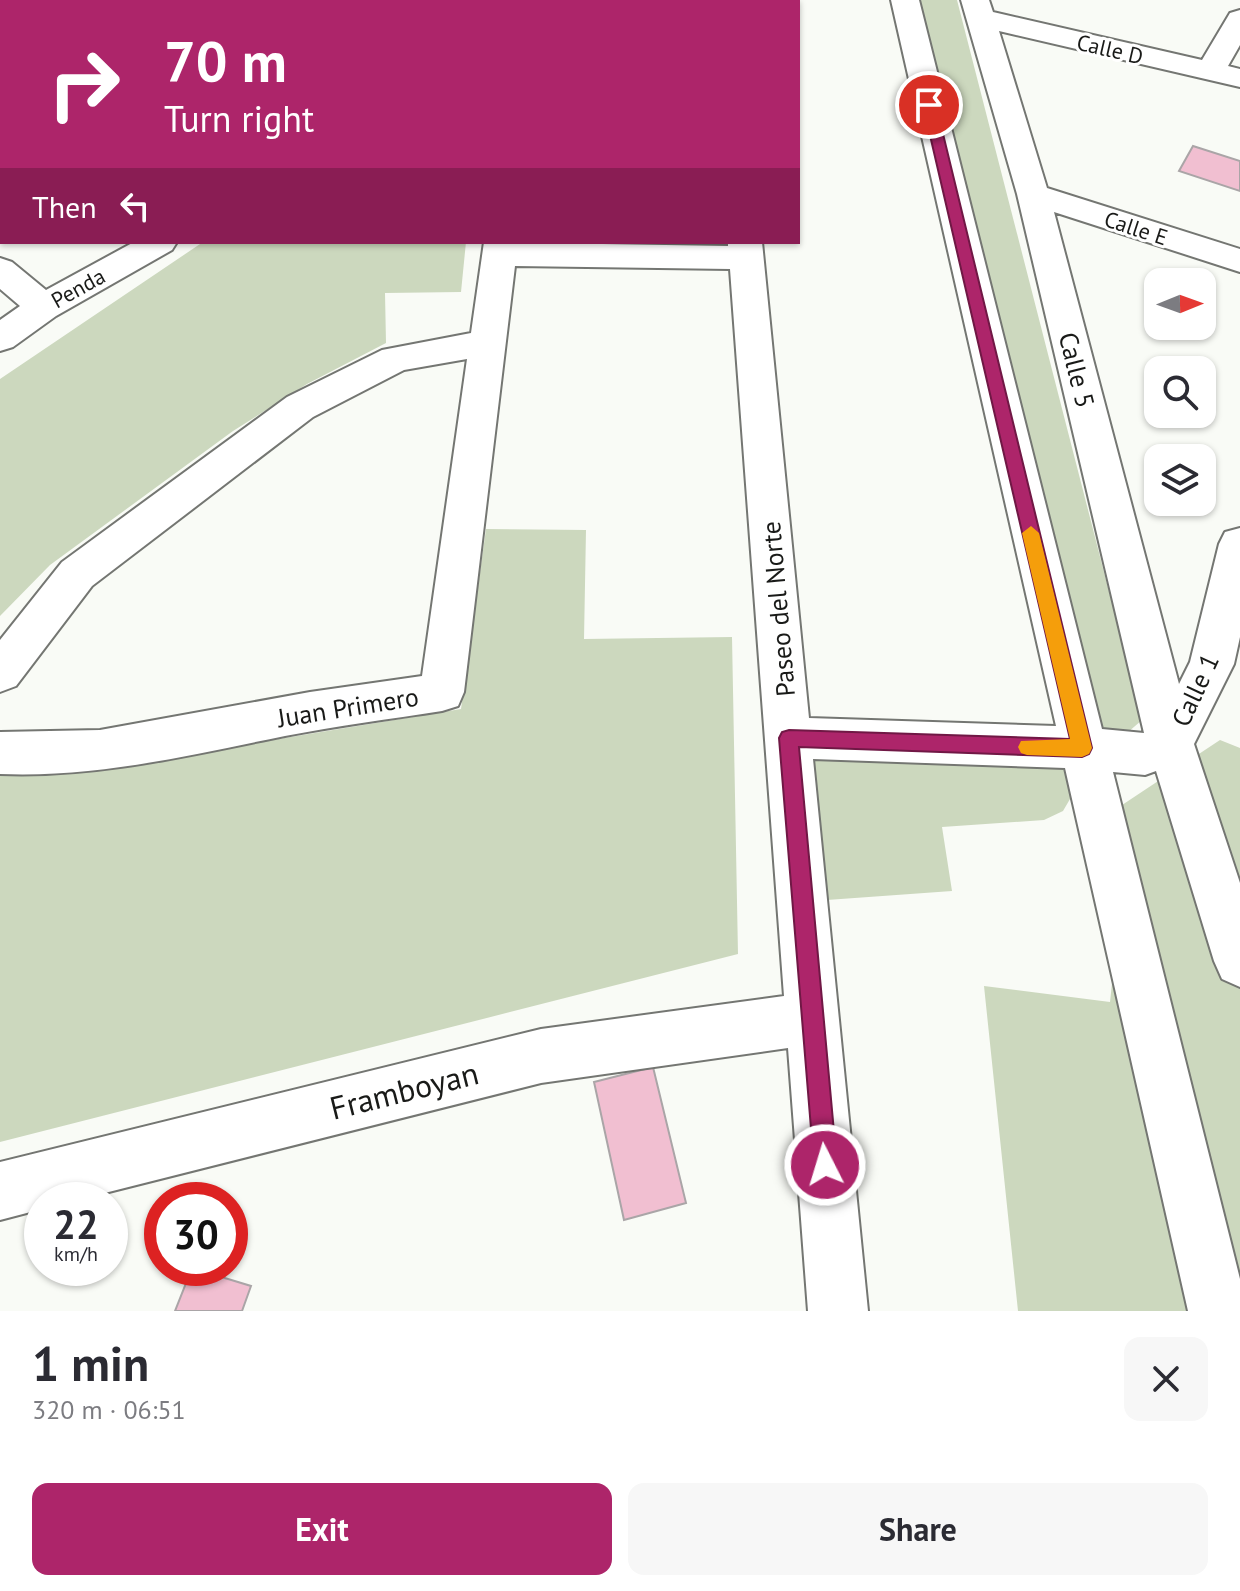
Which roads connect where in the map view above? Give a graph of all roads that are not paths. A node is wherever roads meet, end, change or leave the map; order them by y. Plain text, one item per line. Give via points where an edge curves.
1 (905, 0) edge
2 (1227, 0) edge
3 (1240, 5) edge
4 (978, 9) edge
5 (1240, 19) edge
6 (1210, 72) junction
7 (1240, 78) edge
8 (1033, 194) junction
9 (156, 244) edge
10 (500, 248) edge
11 (746, 250) edge
12 (1240, 261) edge
13 (0, 270) edge
14 (43, 307) junction
15 (0, 338) edge
16 (490, 342) junction
17 (1240, 544) edge
18 (0, 673) edge
19 (789, 738) junction
20 (1171, 743) junction
21 (1082, 748) junction
22 (0, 753) edge
23 (1240, 961) edge
24 (813, 1018) junction
25 (0, 1191) edge
26 (838, 1311) edge
27 (1218, 1311) edge

1 - 21 street
2 - 3 street
4 - 6 street, Calle D
4 - 8 street, Calle 5
5 - 6 street
6 - 7 street, Calle D
8 - 12 street, Calle E
8 - 20 street, Calle 5
9 - 14 street, Penda
10 - 11 street
10 - 16 street, Juan Primero
11 - 19 street, Paseo del Norte
13 - 14 street
14 - 15 street, Penda
16 - 18 street via 395,359 300,407 77,574
16 - 22 street, Juan Primero via 442,692 121,748
17 - 20 street, Calle 1 via 1212,664
19 - 21 street
19 - 24 street, Paseo del Norte
20 - 21 street via 1145,754
20 - 23 street, Calle 5
21 - 27 street
24 - 25 street, Framboyan via 541,1056
24 - 26 street, Paseo del Norte

